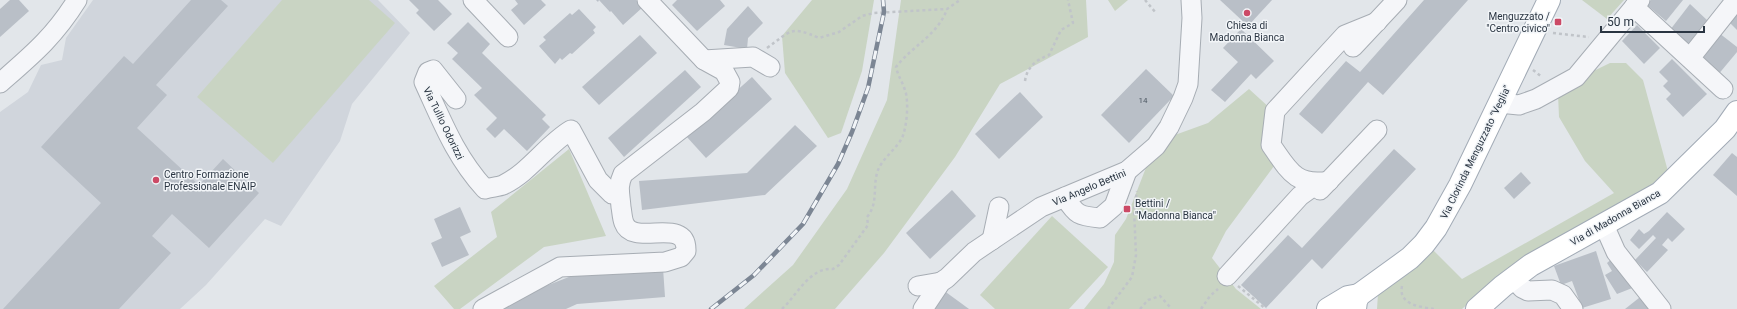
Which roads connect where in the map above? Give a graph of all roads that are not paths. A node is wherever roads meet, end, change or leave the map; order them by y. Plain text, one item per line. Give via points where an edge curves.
1 (77, 0) edge
2 (473, 0) edge
3 (647, 0) edge
4 (1191, 0) edge
5 (1397, 0) edge
6 (1549, 0) edge
7 (1736, 0) edge
8 (1637, 4) edge
9 (1377, 22) junction
10 (508, 37) dead end
11 (1353, 47) dead end
12 (1690, 58) junction
13 (704, 60) junction
14 (770, 67) dead end
15 (0, 83) edge
16 (1724, 90) dead end
17 (456, 99) dead end
18 (1499, 103) junction
19 (1737, 112) edge
20 (1377, 130) dead end
21 (1127, 171) junction
22 (1323, 182) junction
23 (619, 192) junction
24 (1065, 197) junction
25 (1306, 206) dead end
26 (999, 207) dead end
27 (1604, 225) junction
28 (992, 240) junction
29 (1513, 278) junction
30 (1224, 281) road end
31 (941, 282) junction
32 (918, 286) dead end
33 (1365, 299) edge
34 (1479, 308) edge
35 (483, 309) edge
36 (923, 309) edge
37 (1328, 309) edge
38 (1573, 309) edge
39 (1661, 309) edge

1 - 15 street via 61,25 39,49
2 - 10 street
3 - 13 street
4 - 21 street, Via Angelo Bettini via 1190,64 1188,84 1183,98 1156,146
5 - 9 street
6 - 18 main road, Via Clorinda Menguzzato "Veglia"
7 - 12 street
8 - 12 street
8 - 18 street via 1576,77 1536,99 1519,105
9 - 11 street
9 - 22 street via 1345,35 1275,111 1271,144 1291,174 1304,181
12 - 16 street
13 - 14 street via 753,57
13 - 23 street via 724,70 730,82 729,88 623,174 618,185
17 - 23 street, Via Tullio Odorizzi via 433,70 428,72 424,82 448,135 460,159 485,189 502,185 517,176 559,137 571,130 598,180 612,194
18 - 33 main road, Via Clorinda Menguzzato "Veglia" via 1460,185 1436,228 1410,258
19 - 27 main road, Via di Madonna Bianca via 1725,129 1660,193
20 - 22 street
21 - 24 street, Via Angelo Bettini
21 - 24 street via 1114,206 1100,218 1083,216 1072,208
22 - 25 street
22 - 30 street via 1300,196
23 - 35 street via 624,224 642,234 675,234 682,239 686,247 681,257 665,262 560,267
24 - 28 street, Via Angelo Bettini via 1041,208
26 - 28 street
27 - 29 main road, Via di Madonna Bianca via 1530,265
27 - 39 street via 1616,252
28 - 31 street, Via Angelo Bettini via 974,252
29 - 34 main road, Via di Madonna Bianca
29 - 38 street via 1528,291 1552,290 1563,295
31 - 32 street
31 - 36 street, Via Angelo Bettini
33 - 37 main road, Via Clorinda Menguzzato "Veglia" via 1348,297

